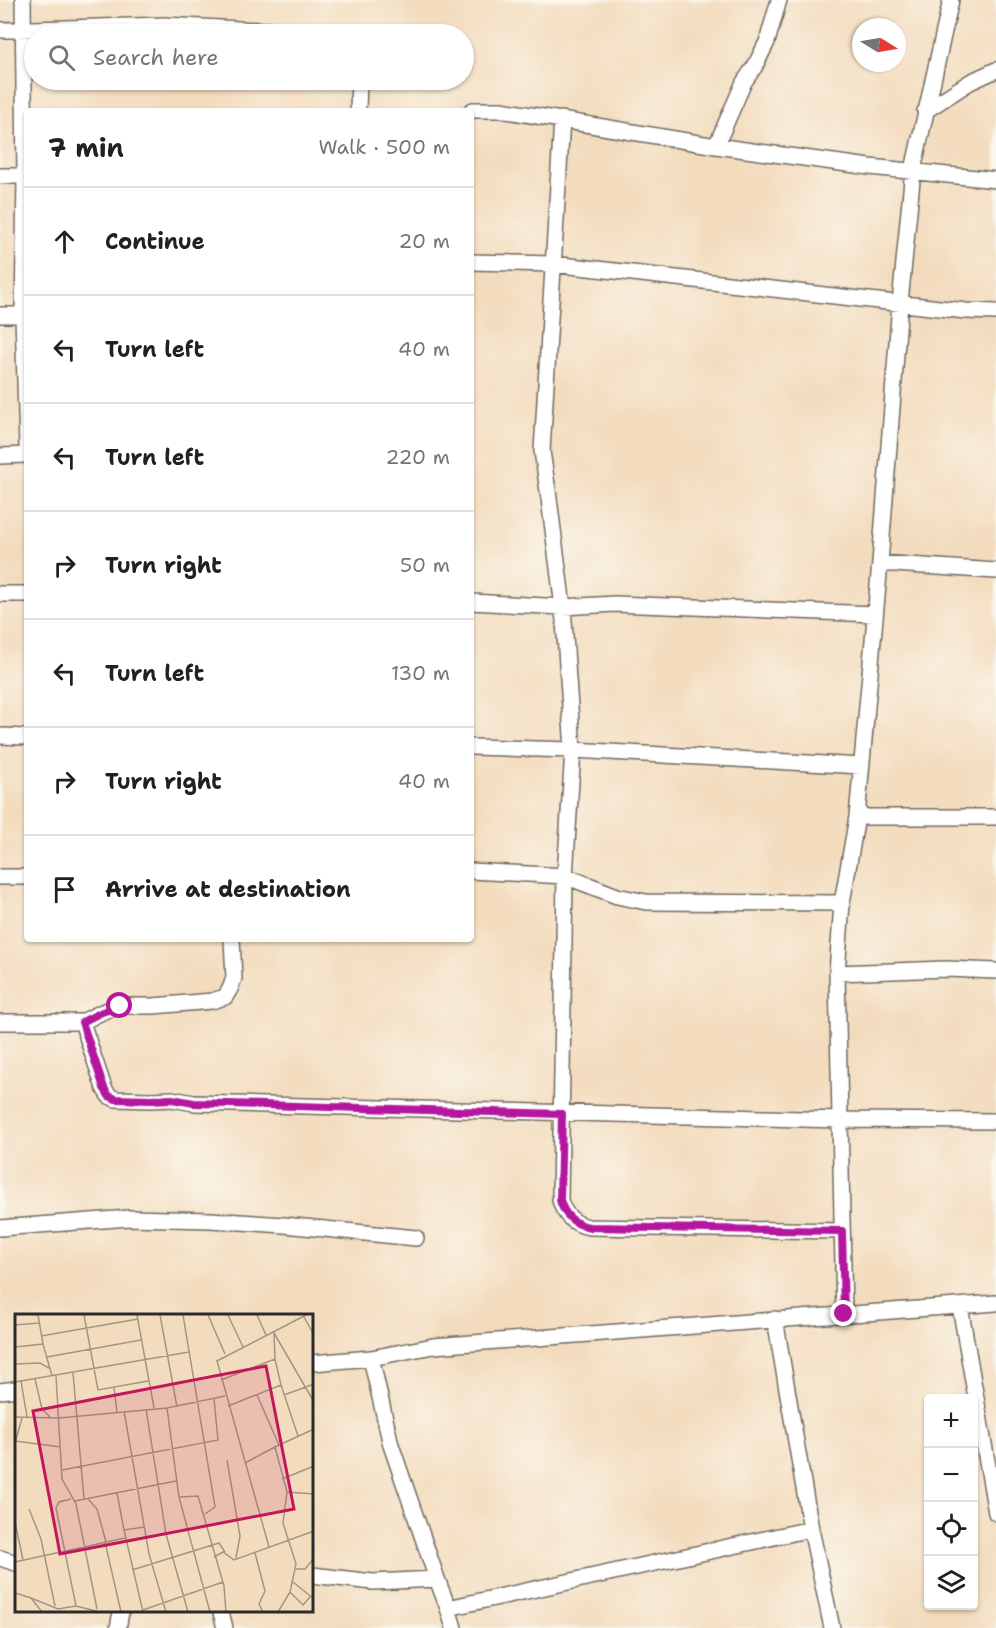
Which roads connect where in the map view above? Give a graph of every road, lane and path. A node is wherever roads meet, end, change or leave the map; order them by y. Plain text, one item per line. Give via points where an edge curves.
1 (23, 0) edge
2 (779, 0) edge
3 (951, 0) edge
4 (23, 29) junction
5 (0, 30) edge
6 (996, 70) edge
7 (24, 78) edge
8 (24, 90) edge
9 (359, 90) edge
10 (25, 108) edge
11 (358, 108) edge
12 (474, 110) edge
13 (926, 111) junction
14 (562, 119) junction
15 (716, 146) junction
16 (913, 170) junction
17 (0, 176) edge
18 (24, 176) edge
19 (996, 180) edge
20 (474, 262) edge
21 (553, 264) junction
22 (900, 303) junction
23 (996, 312) edge
24 (0, 315) edge
25 (24, 320) edge
26 (24, 455) edge
27 (0, 456) edge
28 (880, 563) junction
29 (996, 571) edge
30 (0, 594) edge
31 (24, 594) edge
32 (474, 602) edge
33 (562, 607) junction
34 (875, 614) junction
35 (0, 736) edge
36 (24, 737) edge
37 (474, 747) edge
38 (573, 750) junction
39 (861, 766) junction
40 (857, 817) junction
41 (996, 817) edge
42 (474, 871) edge
43 (565, 876) junction
44 (0, 877) edge
45 (24, 877) edge
46 (842, 903) junction
47 (232, 942) edge
48 (996, 971) edge
49 (837, 974) junction
50 (0, 1022) edge
51 (82, 1022) junction
52 (562, 1114) junction
53 (840, 1120) junction
54 (996, 1121) edge
55 (0, 1228) edge
56 (842, 1231) junction
57 (416, 1238) dead end
58 (996, 1303) edge
59 (960, 1306) junction
60 (844, 1314) junction
61 (775, 1319) junction
62 (371, 1358) junction
63 (314, 1363) edge
64 (15, 1389) edge
65 (0, 1391) edge
66 (996, 1513) edge
67 (811, 1529) junction
68 (0, 1558) edge
69 (15, 1563) edge
70 (314, 1575) edge
71 (437, 1579) junction
72 (448, 1608) junction
73 (121, 1613) edge
74 (221, 1613) edge
75 (118, 1628) edge
76 (225, 1628) edge
77 (454, 1628) edge
78 (832, 1628) edge

1 - 4 street
2 - 15 street via 767,42 744,82
3 - 13 street
4 - 5 street
4 - 7 street
6 - 13 street via 970,81
8 - 10 street
9 - 11 street
12 - 14 street
13 - 16 street
14 - 15 street
14 - 21 street
15 - 16 street
16 - 19 street
16 - 22 street
17 - 18 street
20 - 21 street
21 - 22 street
21 - 33 street via 542,451
22 - 23 street
22 - 28 street
24 - 25 street
26 - 27 street
28 - 29 street
28 - 34 street
30 - 31 street
32 - 33 street
33 - 34 street via 615,604
33 - 38 street
34 - 39 street
35 - 36 street
37 - 38 street
38 - 39 street
38 - 43 street
39 - 40 street
40 - 41 street
40 - 46 street
42 - 43 street
43 - 46 street via 617,896 646,902
43 - 52 street
44 - 45 street
46 - 49 street
47 - 51 street via 234,978 225,997 120,1006
48 - 49 street
49 - 53 street
50 - 51 street
51 - 52 street via 104,1088 116,1099
52 - 53 street
52 - 56 street via 560,1200 567,1215 580,1225
53 - 54 street
53 - 56 street
55 - 57 street via 129,1218 284,1225
56 - 60 street
58 - 59 street
59 - 60 street
59 - 66 street
60 - 61 street
61 - 62 street via 433,1346
61 - 67 street
62 - 63 street
62 - 71 street via 391,1445
64 - 65 street
67 - 72 street
67 - 78 street
68 - 69 street
70 - 71 street via 373,1582
71 - 72 street
72 - 77 street
73 - 75 street
74 - 76 street

